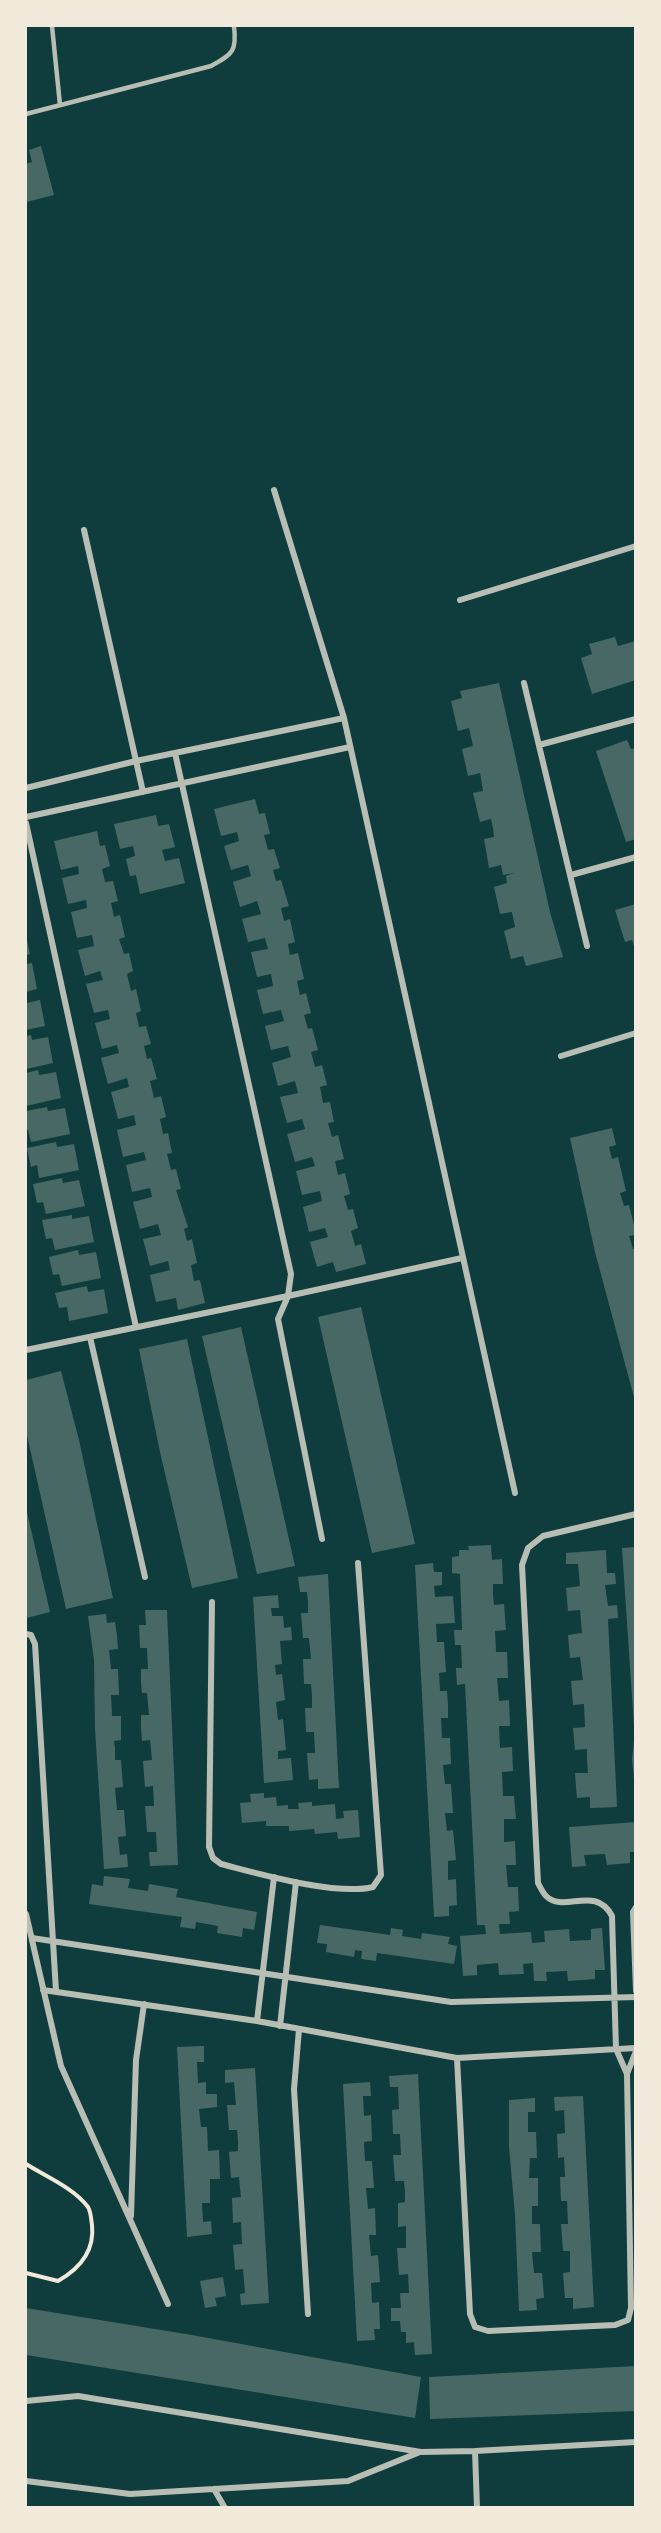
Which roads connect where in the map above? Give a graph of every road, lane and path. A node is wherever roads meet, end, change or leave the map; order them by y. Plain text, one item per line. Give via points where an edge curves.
1 (52, 26) edge
2 (234, 26) edge
3 (60, 105) junction
4 (26, 114) edge
5 (274, 490) dead end
6 (84, 530) dead end
7 (636, 546) edge
8 (460, 600) dead end
9 (524, 683) dead end
10 (344, 718) junction
11 (636, 719) edge
12 (539, 745) junction
13 (350, 747) junction
14 (175, 753) junction
15 (136, 761) junction
16 (181, 784) junction
17 (26, 788) edge
18 (143, 792) junction
19 (26, 818) edge
20 (26, 823) edge
21 (636, 857) edge
22 (571, 875) junction
23 (587, 946) dead end
24 (636, 1034) edge
25 (561, 1056) dead end
26 (462, 1258) junction
27 (288, 1296) junction
28 (136, 1327) junction
29 (90, 1337) junction
30 (26, 1350) edge
31 (515, 1493) dead end
32 (636, 1514) edge
33 (322, 1539) dead end
34 (358, 1563) dead end
35 (145, 1576) dead end
36 (212, 1602) dead end
37 (26, 1634) edge
38 (274, 1878) junction
39 (296, 1882) junction
40 (636, 1907) edge
41 (26, 1914) edge
42 (32, 1938) junction
43 (53, 1941) junction
44 (261, 1974) junction
45 (284, 1977) junction
46 (43, 1990) junction
47 (56, 1991) junction
48 (636, 1991) edge
49 (614, 1997) junction
50 (636, 1997) edge
51 (144, 2004) junction
52 (256, 2021) junction
53 (280, 2026) junction
54 (299, 2029) junction
55 (616, 2049) junction
56 (636, 2049) edge
57 (457, 2058) junction
58 (627, 2074) junction
59 (26, 2164) edge
60 (130, 2220) junction
61 (26, 2272) edge
62 (168, 2304) dead end
63 (308, 2314) dead end
64 (26, 2401) edge
65 (636, 2442) edge
66 (475, 2451) junction
67 (421, 2452) junction
68 (26, 2481) edge
69 (214, 2489) junction
70 (225, 2508) edge
71 (477, 2508) edge

1 - 3 lane
2 - 3 lane via 236,42 231,55 211,66
3 - 4 lane
5 - 10 street
6 - 15 street
7 - 8 street
9 - 12 street
10 - 13 street
10 - 14 street
11 - 12 street
12 - 22 street
13 - 16 street
13 - 26 street
14 - 15 street
14 - 16 street
15 - 17 street
15 - 18 street
16 - 18 street
16 - 27 street via 291,1274
18 - 19 street
20 - 28 street
21 - 22 street
22 - 23 street
24 - 25 street
26 - 27 street
26 - 31 street
27 - 28 street
27 - 33 street via 278,1319
28 - 29 street
29 - 30 street
29 - 35 street
32 - 49 street via 543,1536 528,1548 522,1565 538,1883 545,1896 554,1901 596,1901 606,1905 612,1916
34 - 39 street via 381,1875 373,1887 359,1890
36 - 38 street via 209,1847 213,1858 221,1864
37 - 43 street via 31,1635 35,1644
38 - 39 street
38 - 44 street
39 - 45 street
40 - 48 street
41 - 42 street
42 - 43 street
42 - 46 street
43 - 44 street
43 - 47 street
44 - 45 street
44 - 52 street
45 - 49 street via 451,2002
45 - 53 street
46 - 47 street
46 - 60 street via 62,2066
47 - 51 street
49 - 50 street
49 - 55 street
51 - 52 street
51 - 60 street via 136,2060
52 - 53 street
53 - 54 street
54 - 57 street
54 - 63 street via 294,2089
55 - 56 street
55 - 57 street
55 - 58 street
56 - 58 street
57 - 58 street via 470,2314 475,2327 488,2331 615,2325 628,2320 631,2308
59 - 61 path via 76,2194 89,2209 93,2237 88,2253 75,2271 58,2281
60 - 62 street
64 - 67 street via 78,2396
65 - 66 street
66 - 67 street
66 - 71 street
67 - 69 street via 348,2481
68 - 69 street via 130,2494
69 - 70 street

